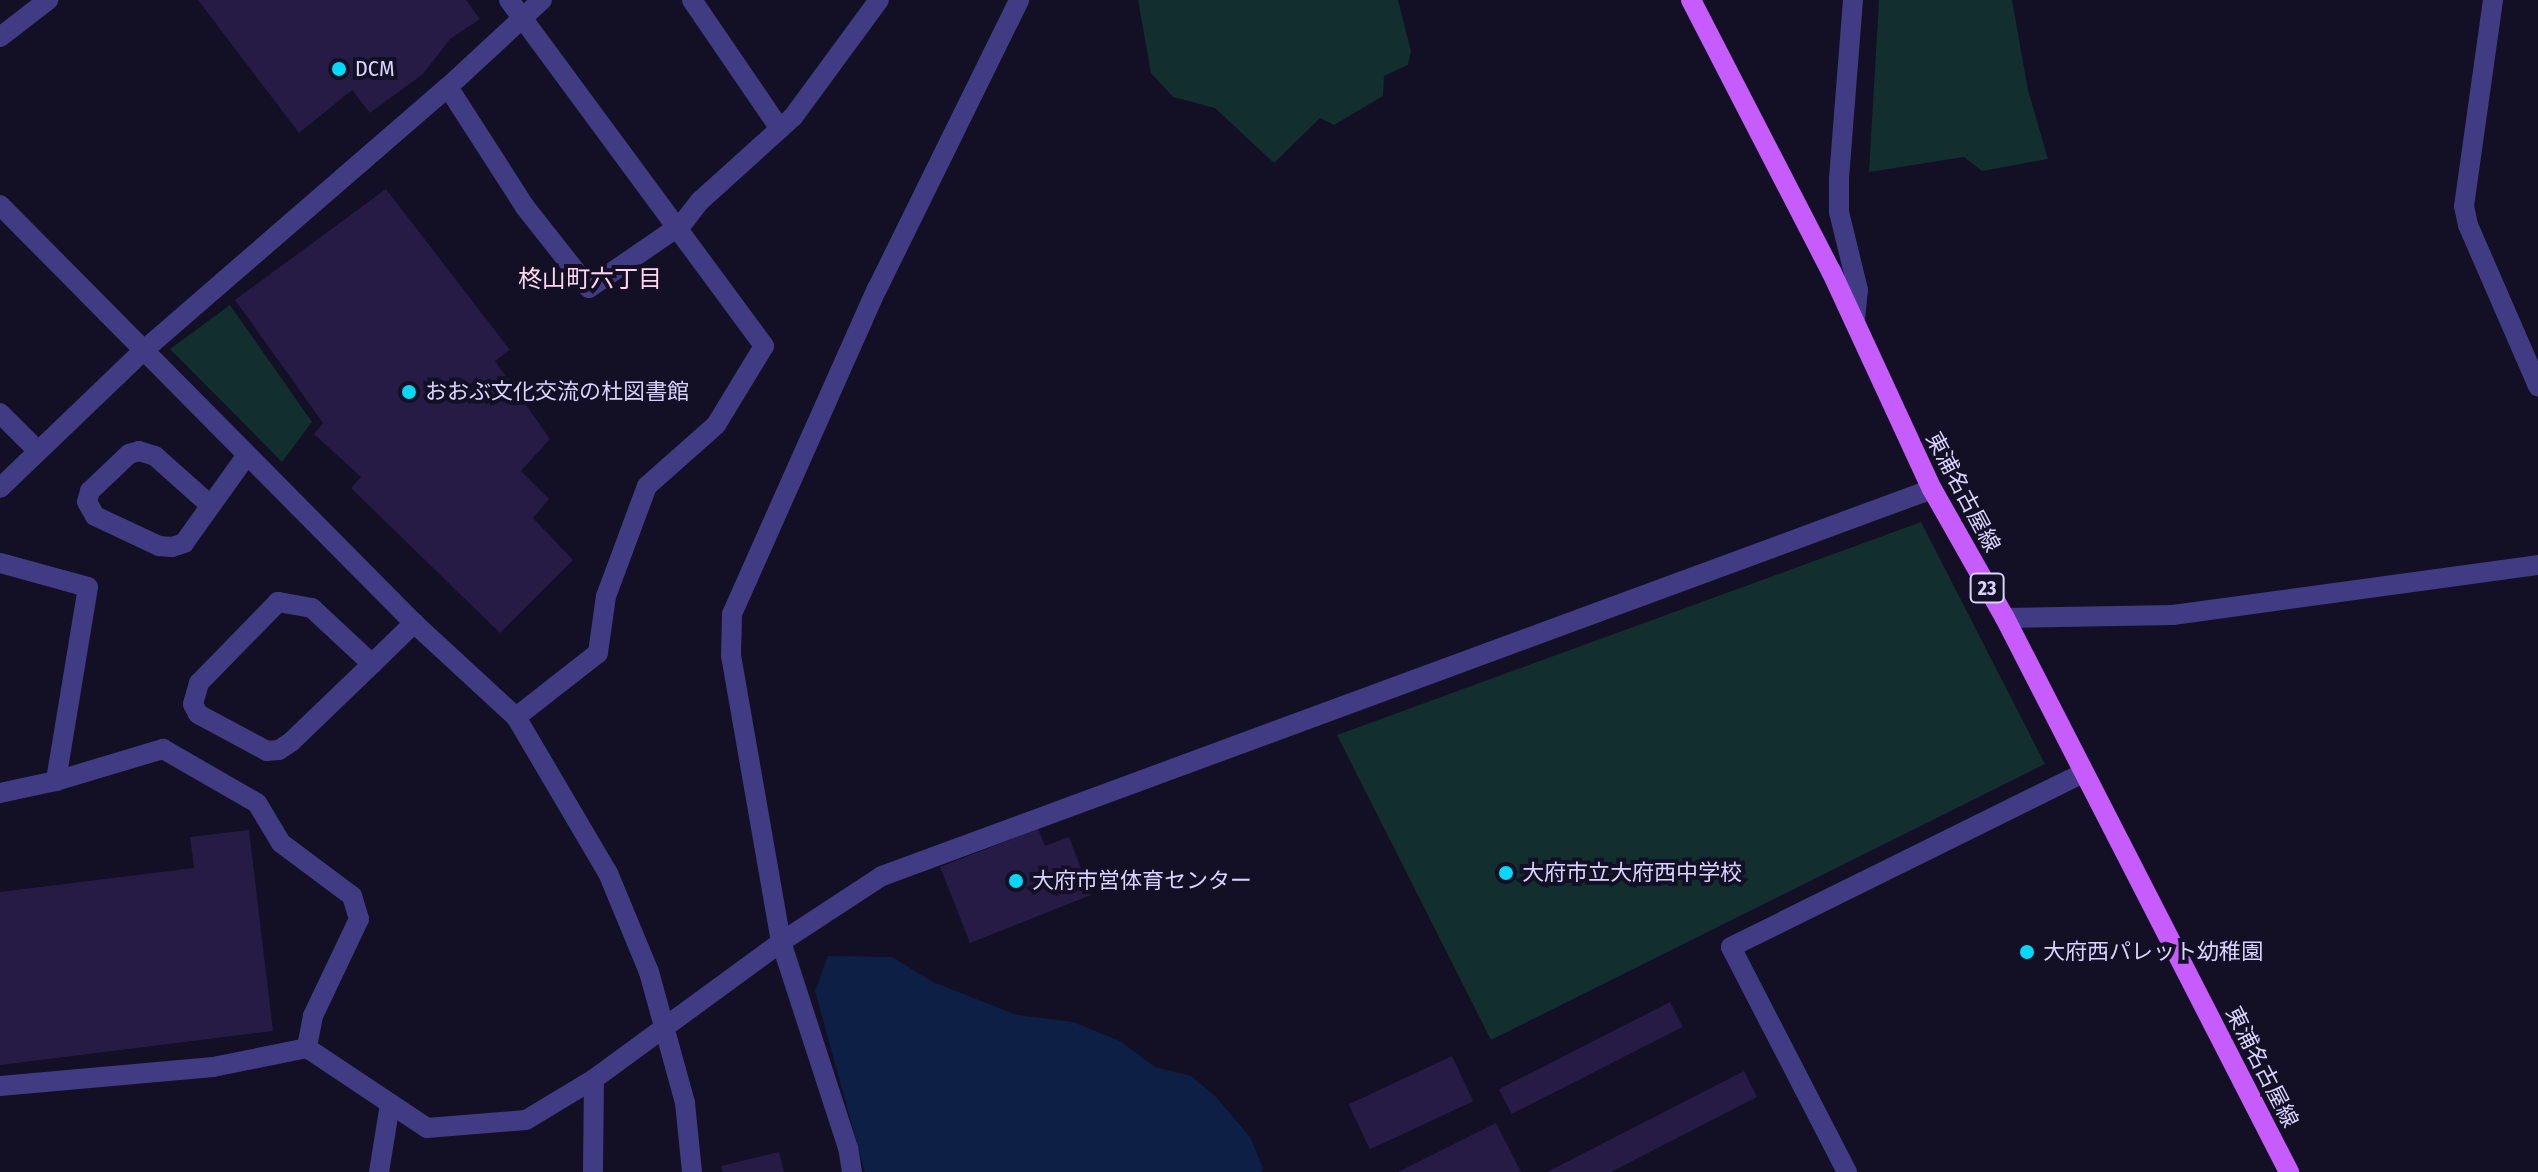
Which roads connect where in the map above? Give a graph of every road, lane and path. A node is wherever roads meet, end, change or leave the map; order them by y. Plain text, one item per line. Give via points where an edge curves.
1 (48, 0) edge
2 (542, 0) edge
3 (692, 0) edge
4 (879, 0) edge
5 (1019, 0) edge
6 (1691, 0) edge
7 (1853, 0) edge
8 (2493, 0) edge
9 (516, 8) edge
10 (0, 37) edge
11 (448, 87) junction
12 (780, 129) junction
13 (2, 210) edge
14 (679, 226) junction
15 (1855, 320) junction
16 (143, 351) junction
17 (2538, 386) edge
18 (0, 413) edge
19 (38, 451) junction
20 (247, 455) junction
21 (0, 488) edge
22 (1932, 489) junction
23 (210, 505) junction
24 (0, 563) edge
25 (2538, 565) edge
26 (2005, 618) junction
27 (414, 623) junction
28 (372, 664) junction
29 (516, 717) junction
30 (2083, 773) junction
31 (56, 781) junction
32 (0, 793) edge
33 (781, 942) junction
34 (665, 1024) junction
35 (307, 1048) junction
36 (594, 1079) junction
37 (0, 1086) edge
38 (390, 1104) junction
39 (379, 1172) edge
40 (593, 1172) edge
41 (692, 1172) edge
42 (852, 1172) edge
43 (1847, 1172) edge
44 (2289, 1172) edge

1 - 10 street
2 - 9 street
3 - 12 street
4 - 12 street
5 - 33 street via 877,289 732,614 731,656
6 - 15 main road, 東浦名古屋線 / 23
7 - 15 street via 1839,212 1858,290
8 - 17 street via 2464,206
9 - 11 street
9 - 14 street
11 - 14 street via 525,207 589,288
11 - 16 street
12 - 14 street
13 - 16 street
14 - 29 street via 764,346 716,425 647,486 606,596 598,653
15 - 22 main road, 東浦名古屋線 / 23
16 - 19 street
16 - 20 street
18 - 19 street
19 - 21 street
20 - 23 street
20 - 27 street
22 - 26 main road, 東浦名古屋線 / 23
22 - 33 street via 882,876
23 - 23 street via 184,543 172,547 95,516 87,502 90,491 139,451 155,456
24 - 31 street via 88,587
25 - 26 street via 2173,615
26 - 30 main road, 東浦名古屋線 / 23
27 - 28 street
27 - 29 street
28 - 28 street via 279,750 267,751 198,714 193,704 199,683 278,602 312,608
29 - 34 street via 608,873
30 - 43 street via 1731,947
30 - 44 main road, 東浦名古屋線 / 23
31 - 32 street
31 - 35 street via 163,749 257,803 281,843 352,896 359,919 313,1016
33 - 34 street
33 - 42 street
34 - 36 street
34 - 41 street via 685,1103
35 - 37 street via 213,1067
35 - 38 street
36 - 38 street via 526,1120 427,1128
36 - 40 street
38 - 39 street

